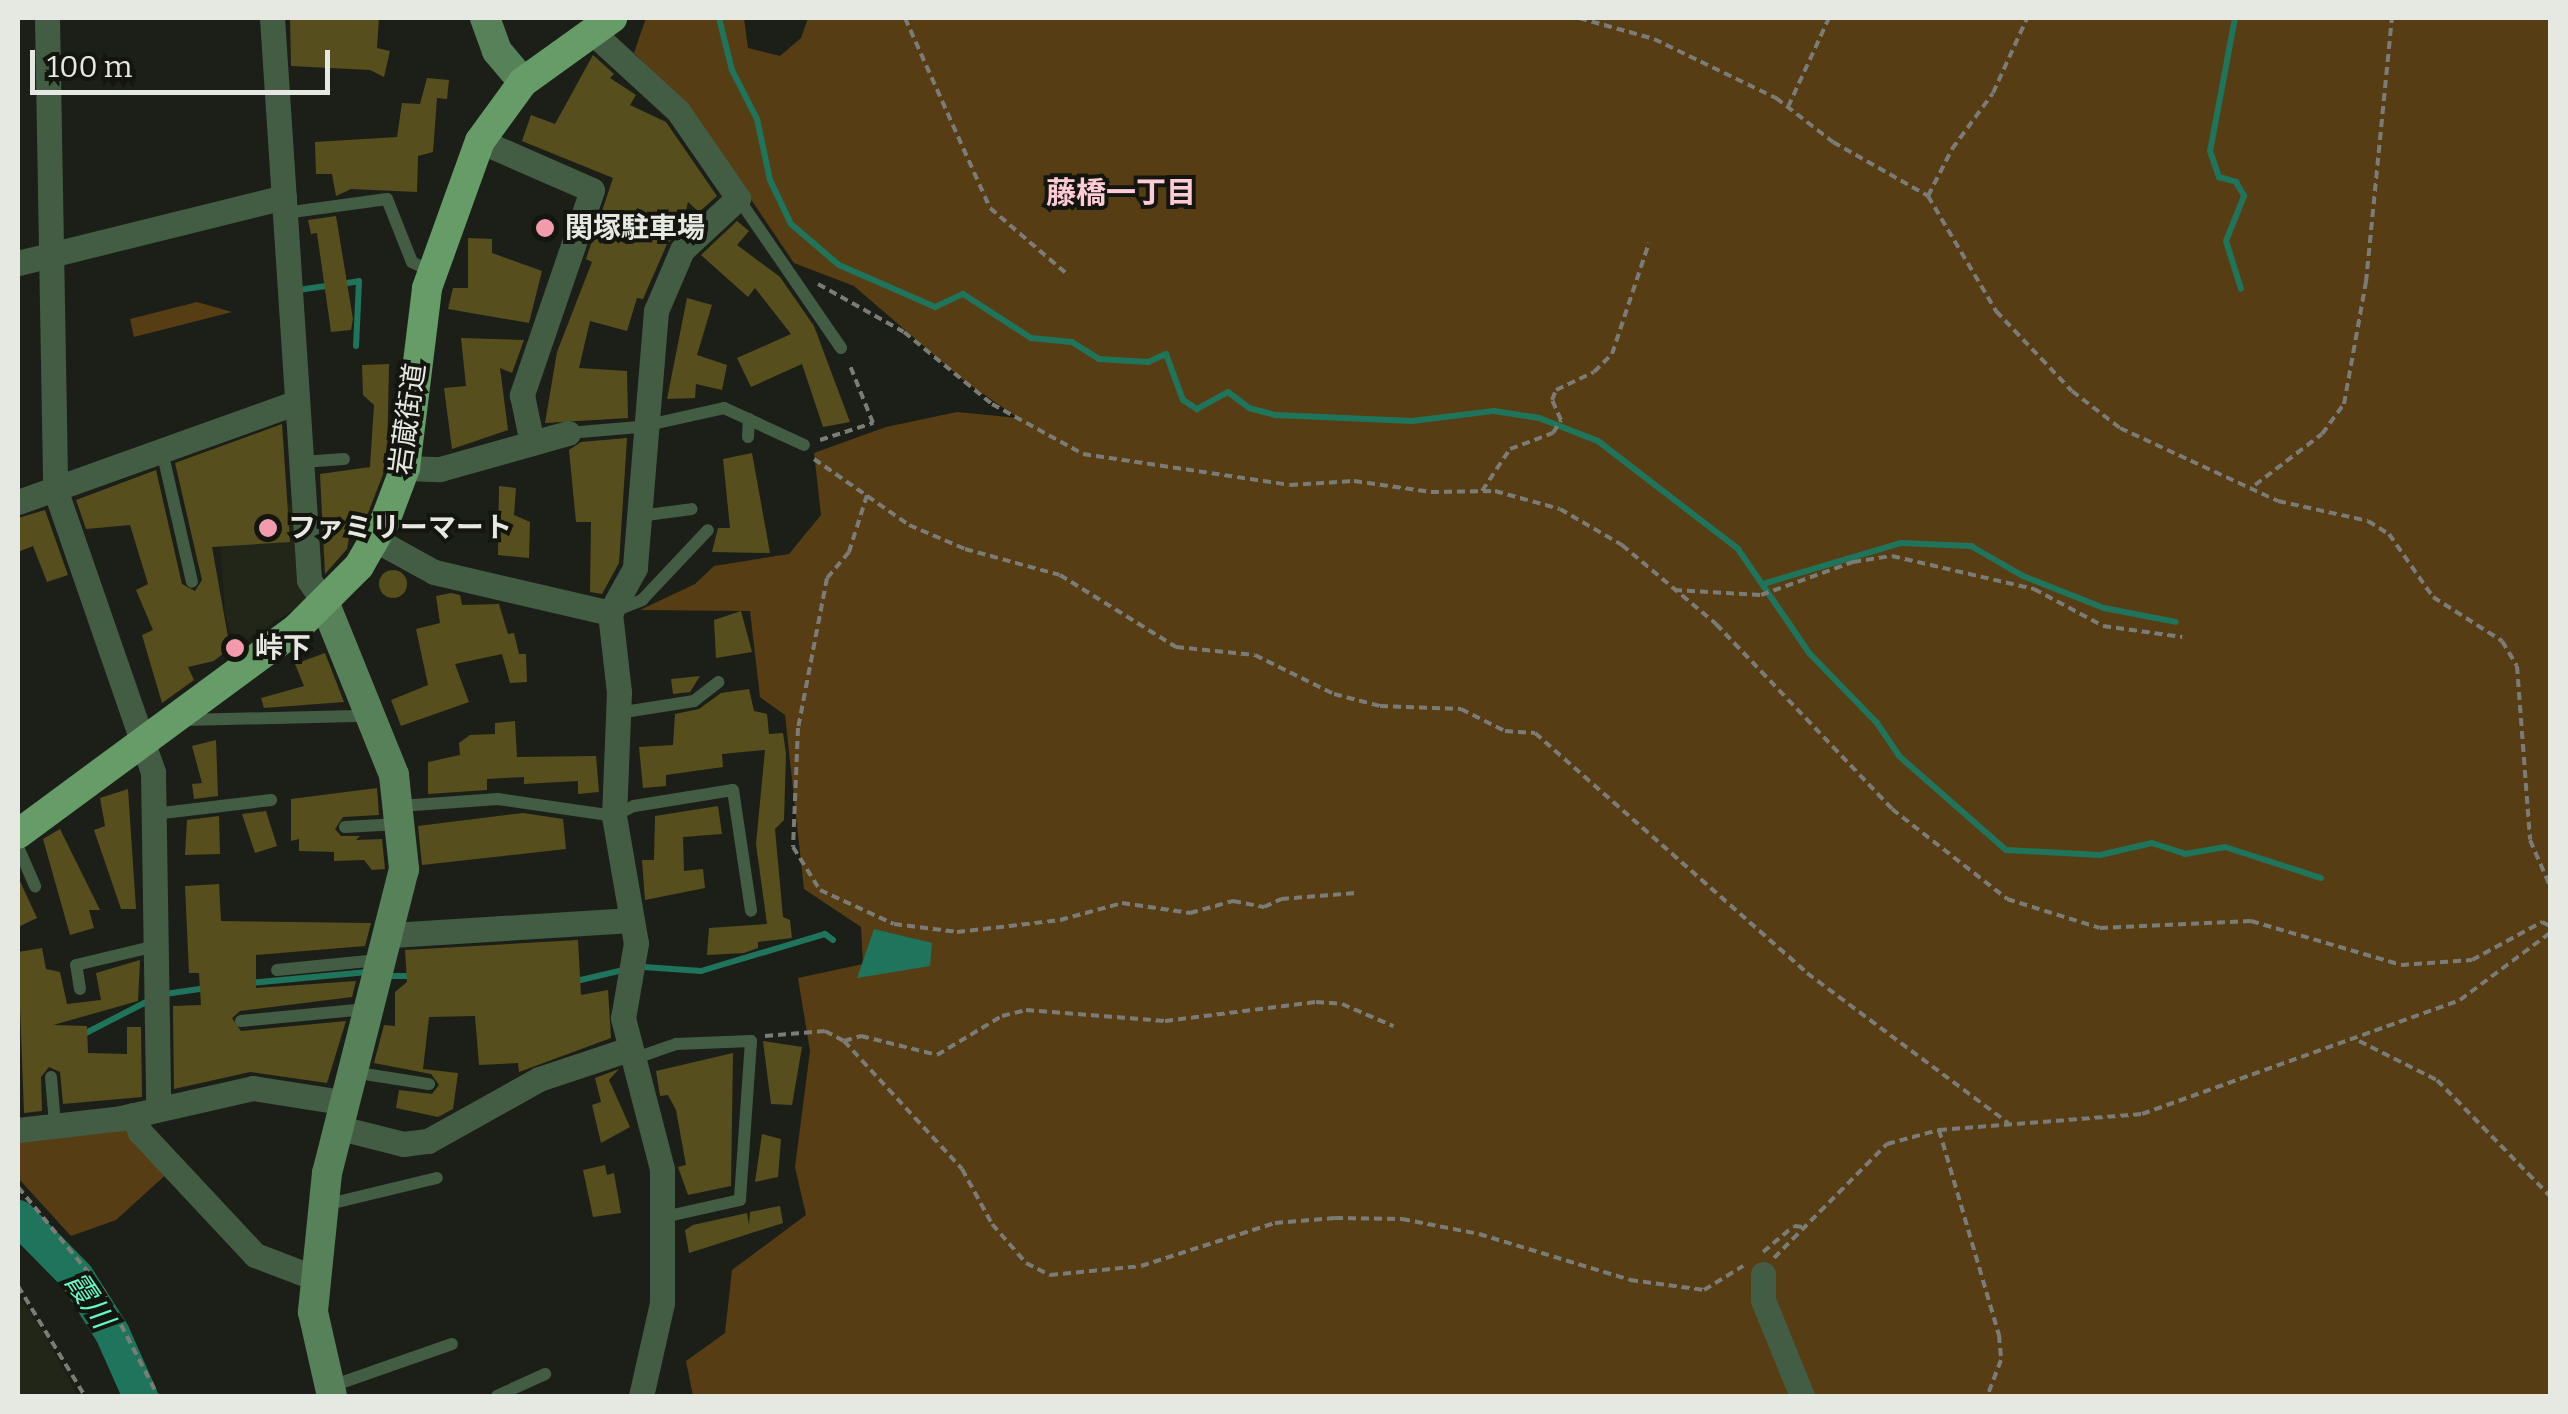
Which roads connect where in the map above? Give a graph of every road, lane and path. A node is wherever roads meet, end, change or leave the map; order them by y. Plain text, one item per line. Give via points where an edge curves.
1 (47, 18) edge
2 (272, 18) edge
3 (485, 18) edge
4 (905, 18) edge
5 (1579, 18) edge
6 (1830, 18) edge
7 (2027, 18) edge
8 (2392, 18) edge
9 (601, 24) edge
10 (524, 82) junction
11 (1788, 107) junction
12 (480, 142) junction
13 (1928, 196) junction
14 (738, 198) junction
15 (285, 205) junction
16 (1649, 243) dead end
17 (52, 254) junction
18 (18, 262) edge
19 (432, 272) junction
20 (1067, 274) dead end
21 (794, 278) junction
22 (840, 348) joint
23 (297, 402) junction
24 (750, 419) junction
25 (645, 425) junction
26 (568, 434) joint
27 (748, 436) dead end
28 (532, 443) junction
29 (804, 445) junction
30 (162, 451) junction
31 (344, 459) dead end
32 (302, 462) junction
33 (405, 468) junction
34 (2254, 485) junction
35 (54, 489) junction
36 (1482, 490) junction
37 (867, 495) junction
38 (18, 502) edge
39 (692, 509) dead end
40 (640, 516) junction
41 (708, 530) dead end
42 (376, 540) junction
43 (192, 582) dead end
44 (1674, 590) junction
45 (325, 604) junction
46 (610, 613) junction
47 (2182, 637) dead end
48 (718, 682) dead end
49 (618, 713) junction
50 (366, 716) junction
51 (174, 720) junction
52 (142, 744) junction
53 (271, 800) dead end
54 (154, 814) junction
55 (401, 815) junction
56 (614, 816) junction
57 (345, 826) dead end
58 (18, 834) edge
59 (18, 847) edge
60 (35, 886) dead end
61 (2550, 886) edge
62 (1356, 893) dead end
63 (751, 911) dead end
64 (632, 920) junction
65 (2550, 929) edge
66 (156, 946) junction
67 (388, 947) junction
68 (302, 949) dead end
69 (302, 967) junction
70 (277, 970) dead end
71 (80, 988) dead end
72 (368, 1009) junction
73 (241, 1021) dead end
74 (1393, 1026) dead end
75 (751, 1041) junction
76 (844, 1041) junction
77 (2357, 1041) junction
78 (631, 1054) junction
79 (349, 1072) junction
80 (51, 1076) dead end
81 (429, 1084) dead end
82 (146, 1112) junction
83 (338, 1114) junction
84 (2008, 1123) junction
85 (55, 1126) junction
86 (18, 1130) edge
87 (1939, 1130) junction
88 (437, 1178) dead end
89 (18, 1188) edge
90 (2550, 1196) edge
91 (323, 1205) junction
92 (664, 1217) junction
93 (1803, 1227) junction
94 (1763, 1274) joint
95 (315, 1278) junction
96 (18, 1286) edge
97 (429, 1333) dead end
98 (452, 1344) dead end
99 (434, 1350) junction
100 (545, 1374) dead end
101 (331, 1392) edge
102 (85, 1396) edge
103 (158, 1396) edge
104 (497, 1396) edge
105 (641, 1396) edge
106 (1802, 1396) edge
107 (1986, 1396) edge

1 - 17 street
2 - 15 street
3 - 10 street via 497,51
4 - 20 path via 990,208
5 - 11 path via 1654,39
6 - 11 path
7 - 13 path via 1992,93
8 - 34 path via 2366,282 2344,404 2322,434
9 - 10 main road, 岩蔵街道
9 - 14 street via 678,111
10 - 12 main road, 岩蔵街道
11 - 13 path via 1833,142
12 - 19 main road, 岩蔵街道
12 - 28 street via 592,190 522,395
13 - 34 path via 1983,294 2091,408 2200,470
14 - 21 lane
14 - 25 street via 698,231 681,275 656,311
15 - 17 street
15 - 19 lane via 387,198 412,262
15 - 23 street
16 - 36 path via 1612,354 1594,372 1556,390 1552,400 1561,420 1553,433 1510,449
17 - 18 street
17 - 35 street
19 - 33 main road, 岩蔵街道
21 - 22 lane
21 - 36 path via 876,313 992,404 1083,454 1290,485 1354,481 1431,492
22 - 29 path via 873,423
23 - 30 street
23 - 32 street
24 - 25 lane via 724,408
24 - 27 lane
24 - 29 lane
25 - 26 lane
25 - 40 street
26 - 28 street
28 - 33 street via 440,469
29 - 37 path via 812,458
30 - 35 street
30 - 43 lane via 176,540
31 - 32 lane
32 - 45 street via 309,580
33 - 42 main road, 岩蔵街道
34 - 61 path via 2306,511 2368,522 2389,534 2433,596 2502,642 2524,686 2520,735 2530,840
35 - 38 street
35 - 52 street
36 - 44 path via 1530,496 1560,509 1622,545
37 - 62 path via 849,552 826,578 798,728 793,847 820,890 894,924 957,932 1060,920 1122,903 1190,913 1233,901 1264,906 1281,898
37 - 84 path via 944,542 1060,575 1176,647 1254,655 1334,694 1380,706 1461,709 1505,731 1535,733 1807,973
39 - 40 lane
40 - 46 street via 632,580
41 - 46 lane via 642,600
42 - 45 main road, 岩蔵街道
42 - 46 street via 434,572 574,596
44 - 47 path via 1761,595 1853,562 1892,556 2034,588 2103,626
44 - 65 path via 1741,649 1892,809 2006,899 2100,928 2251,921 2401,965 2472,960 2542,922
45 - 50 street
45 - 51 main road, 岩蔵街道
46 - 49 street
48 - 49 lane via 694,702
49 - 56 street
50 - 51 lane
50 - 55 street via 394,775
51 - 52 main road, 岩蔵街道
52 - 54 street via 153,772
52 - 58 main road, 岩蔵街道
53 - 54 lane
54 - 66 street
55 - 56 lane via 498,799
55 - 57 lane
55 - 67 street via 404,880
56 - 63 lane via 634,806 733,790
56 - 64 street
59 - 60 lane
64 - 67 street
64 - 78 street via 636,958 623,1018
65 - 77 path via 2460,1000
66 - 71 lane via 76,965
66 - 82 street
67 - 69 lane
67 - 72 street
68 - 69 lane
69 - 70 lane
72 - 73 lane via 308,1022
72 - 79 street
74 - 76 path via 1342,1004 1316,1002 1165,1020 1026,1010 1002,1016 937,1055 861,1036
75 - 76 path via 825,1031
75 - 78 lane via 676,1044
75 - 92 lane via 740,1200
76 - 93 path via 962,1169 992,1224 1026,1263 1050,1275 1140,1266 1275,1224 1402,1219 1479,1234 1630,1280 1704,1290 1726,1282 1794,1226
77 - 84 path via 2142,1114
77 - 90 path via 2437,1080
78 - 83 street via 539,1079 415,1144
78 - 92 street via 657,1134
79 - 81 lane
79 - 83 street
80 - 85 lane
82 - 83 street via 253,1088
82 - 85 street
82 - 95 street via 140,1132 254,1255
83 - 91 street
84 - 87 path
85 - 86 street
87 - 93 path via 1887,1144
87 - 107 path via 1999,1334 2001,1360
88 - 91 lane
89 - 103 path via 102,1290
91 - 95 street
92 - 105 street via 662,1303
93 - 94 path
94 - 106 street via 1763,1300
95 - 101 street via 315,1330
96 - 102 path
97 - 99 lane
98 - 99 lane
99 - 101 lane
100 - 104 lane

